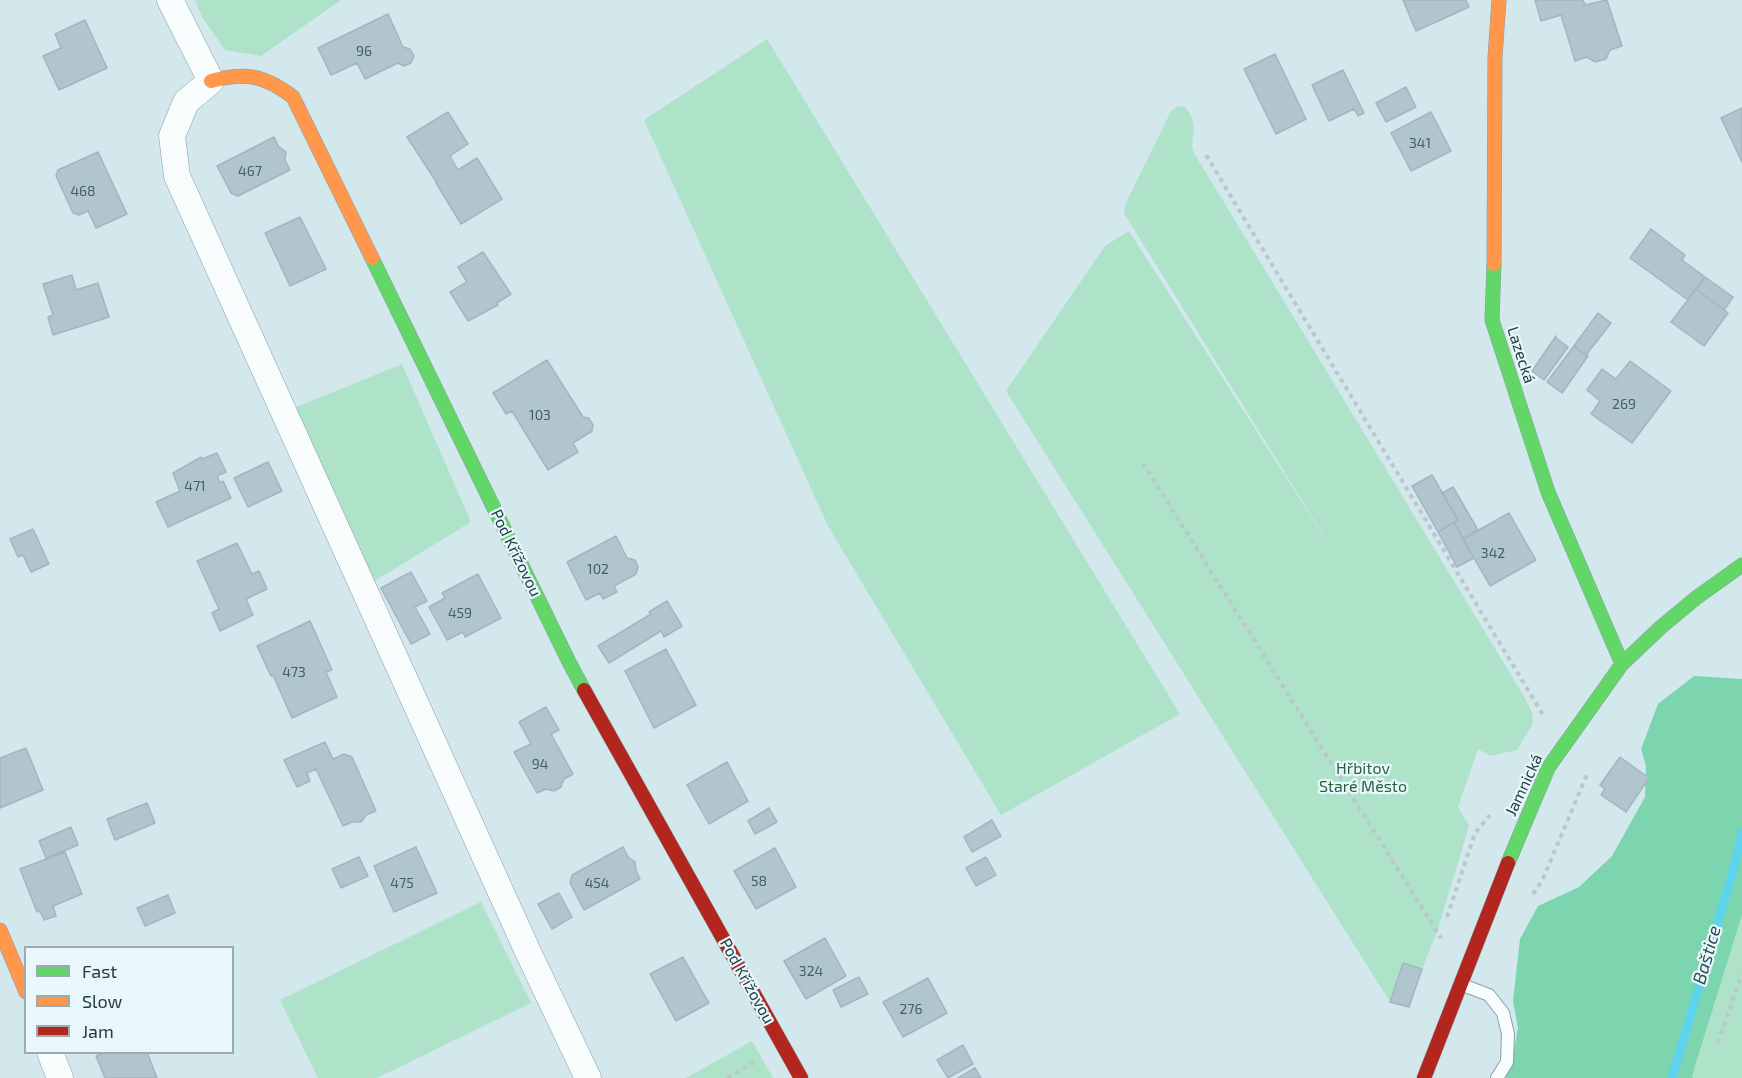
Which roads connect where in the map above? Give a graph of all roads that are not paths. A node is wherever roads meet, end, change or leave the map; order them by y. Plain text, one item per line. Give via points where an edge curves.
1 (170, 0) edge
2 (1499, 0) edge
3 (211, 81) junction
4 (1742, 565) edge
5 (1622, 664) junction
6 (0, 930) edge
7 (1460, 984) junction
8 (24, 987) edge
9 (50, 1054) edge
10 (60, 1078) edge
11 (588, 1078) edge
12 (801, 1078) edge
13 (1424, 1078) edge
14 (1497, 1078) edge

1 - 3 street
2 - 5 street, Lazecká via 1492,320 1548,492
3 - 11 street, Pod Křížovou via 186,102 172,136 177,176
3 - 12 street, Pod Křížovou via 252,75 275,82 293,97 569,663
4 - 5 street, Jamnická via 1687,606
5 - 7 street, Jamnická via 1548,768
6 - 8 street
7 - 13 street, Jamnická
7 - 14 lane via 1489,995 1503,1013 1508,1034 1506,1062
9 - 10 street

